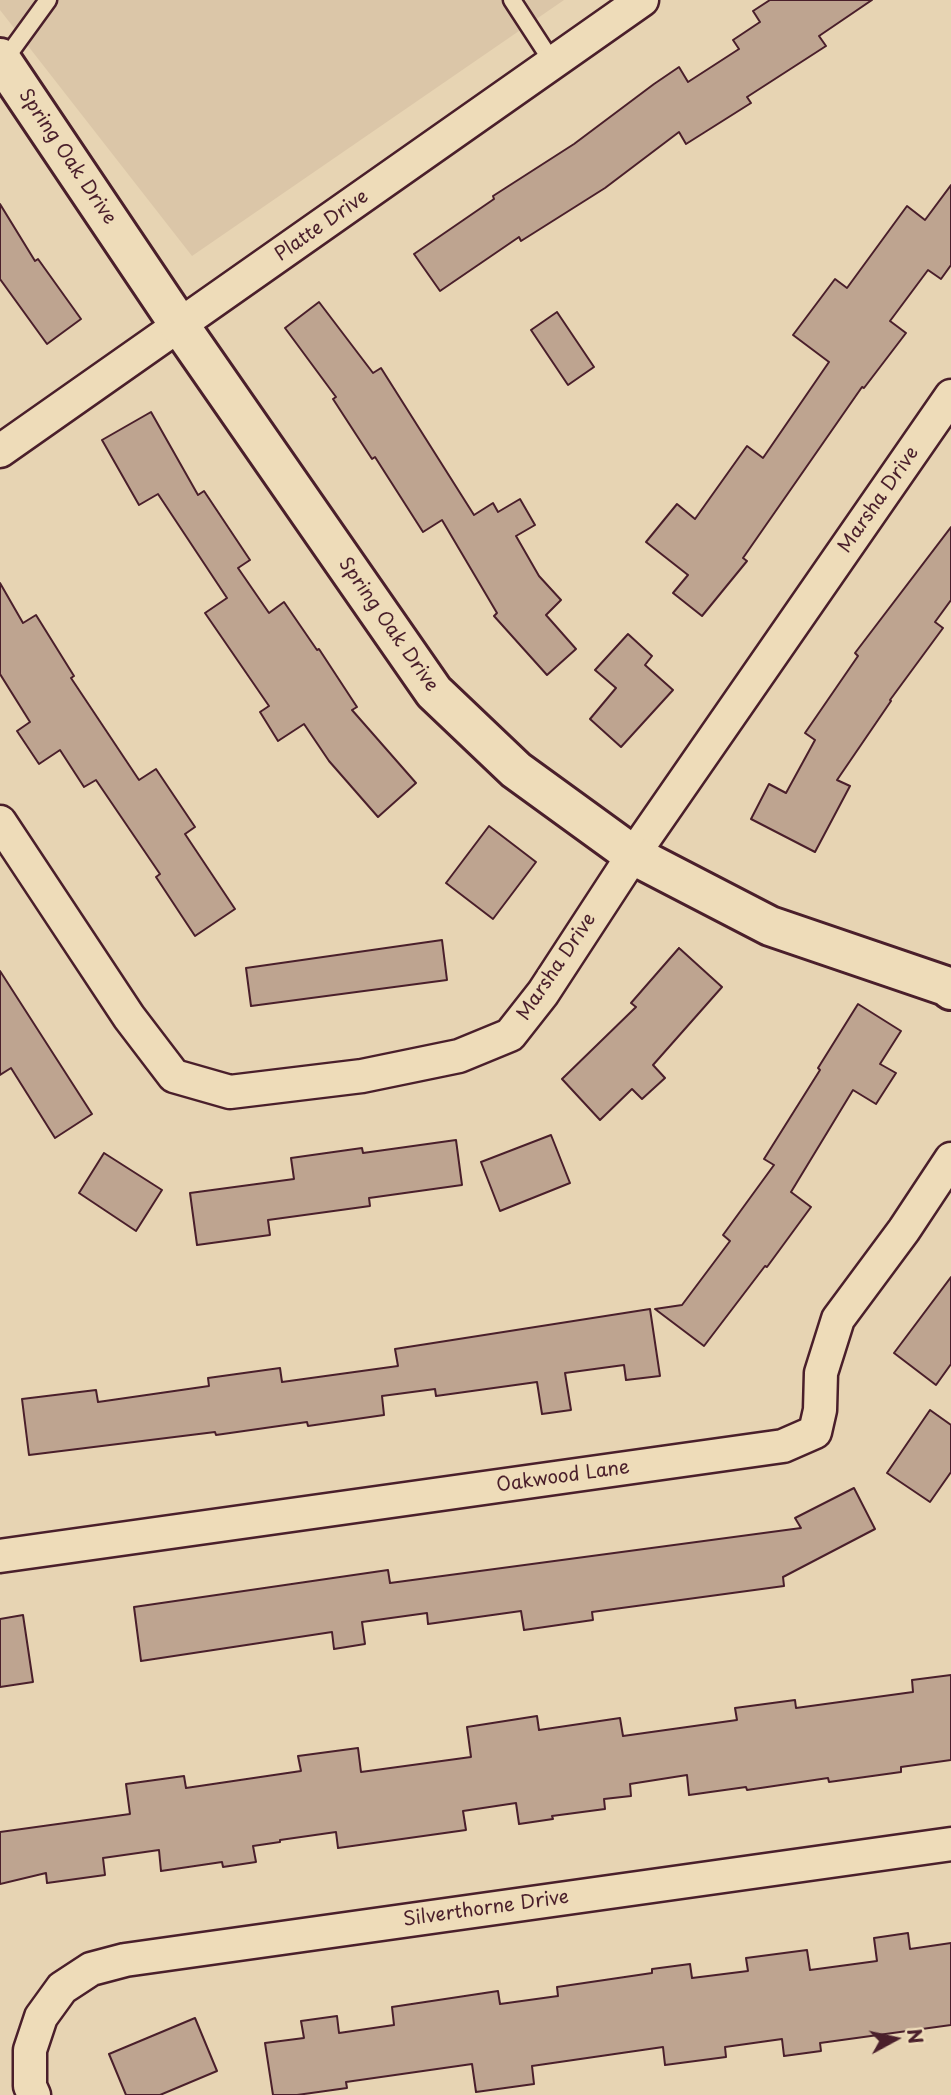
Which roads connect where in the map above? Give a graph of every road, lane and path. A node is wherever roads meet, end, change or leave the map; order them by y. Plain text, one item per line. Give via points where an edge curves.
1 (48, 0) edge
2 (512, 0) edge
3 (642, 0) edge
4 (1, 60) edge
5 (553, 63) junction
6 (180, 326) junction
7 (951, 396) edge
8 (0, 451) edge
9 (0, 822) edge
10 (633, 855) junction
11 (951, 990) edge
12 (951, 1159) edge
13 (0, 1556) edge
14 (951, 1844) edge
15 (34, 2095) edge

1 - 4 lane
2 - 5 lane
3 - 5 street, Platte Drive
4 - 6 street, Spring Oak Drive
5 - 6 street, Platte Drive
6 - 8 street, Platte Drive
6 - 10 street, Spring Oak Drive via 434,692 516,771
7 - 10 street, Marsha Drive
9 - 10 street, Marsha Drive via 129,1017 174,1076 230,1092 362,1076 459,1056 510,1035 543,993
10 - 11 street, Spring Oak Drive via 770,926
12 - 13 street, Oakwood Lane via 838,1318 821,1373 815,1432 783,1446
14 - 15 street, Silverthorne Drive via 125,1960 91,1969 62,1988 41,2017 30,2050

